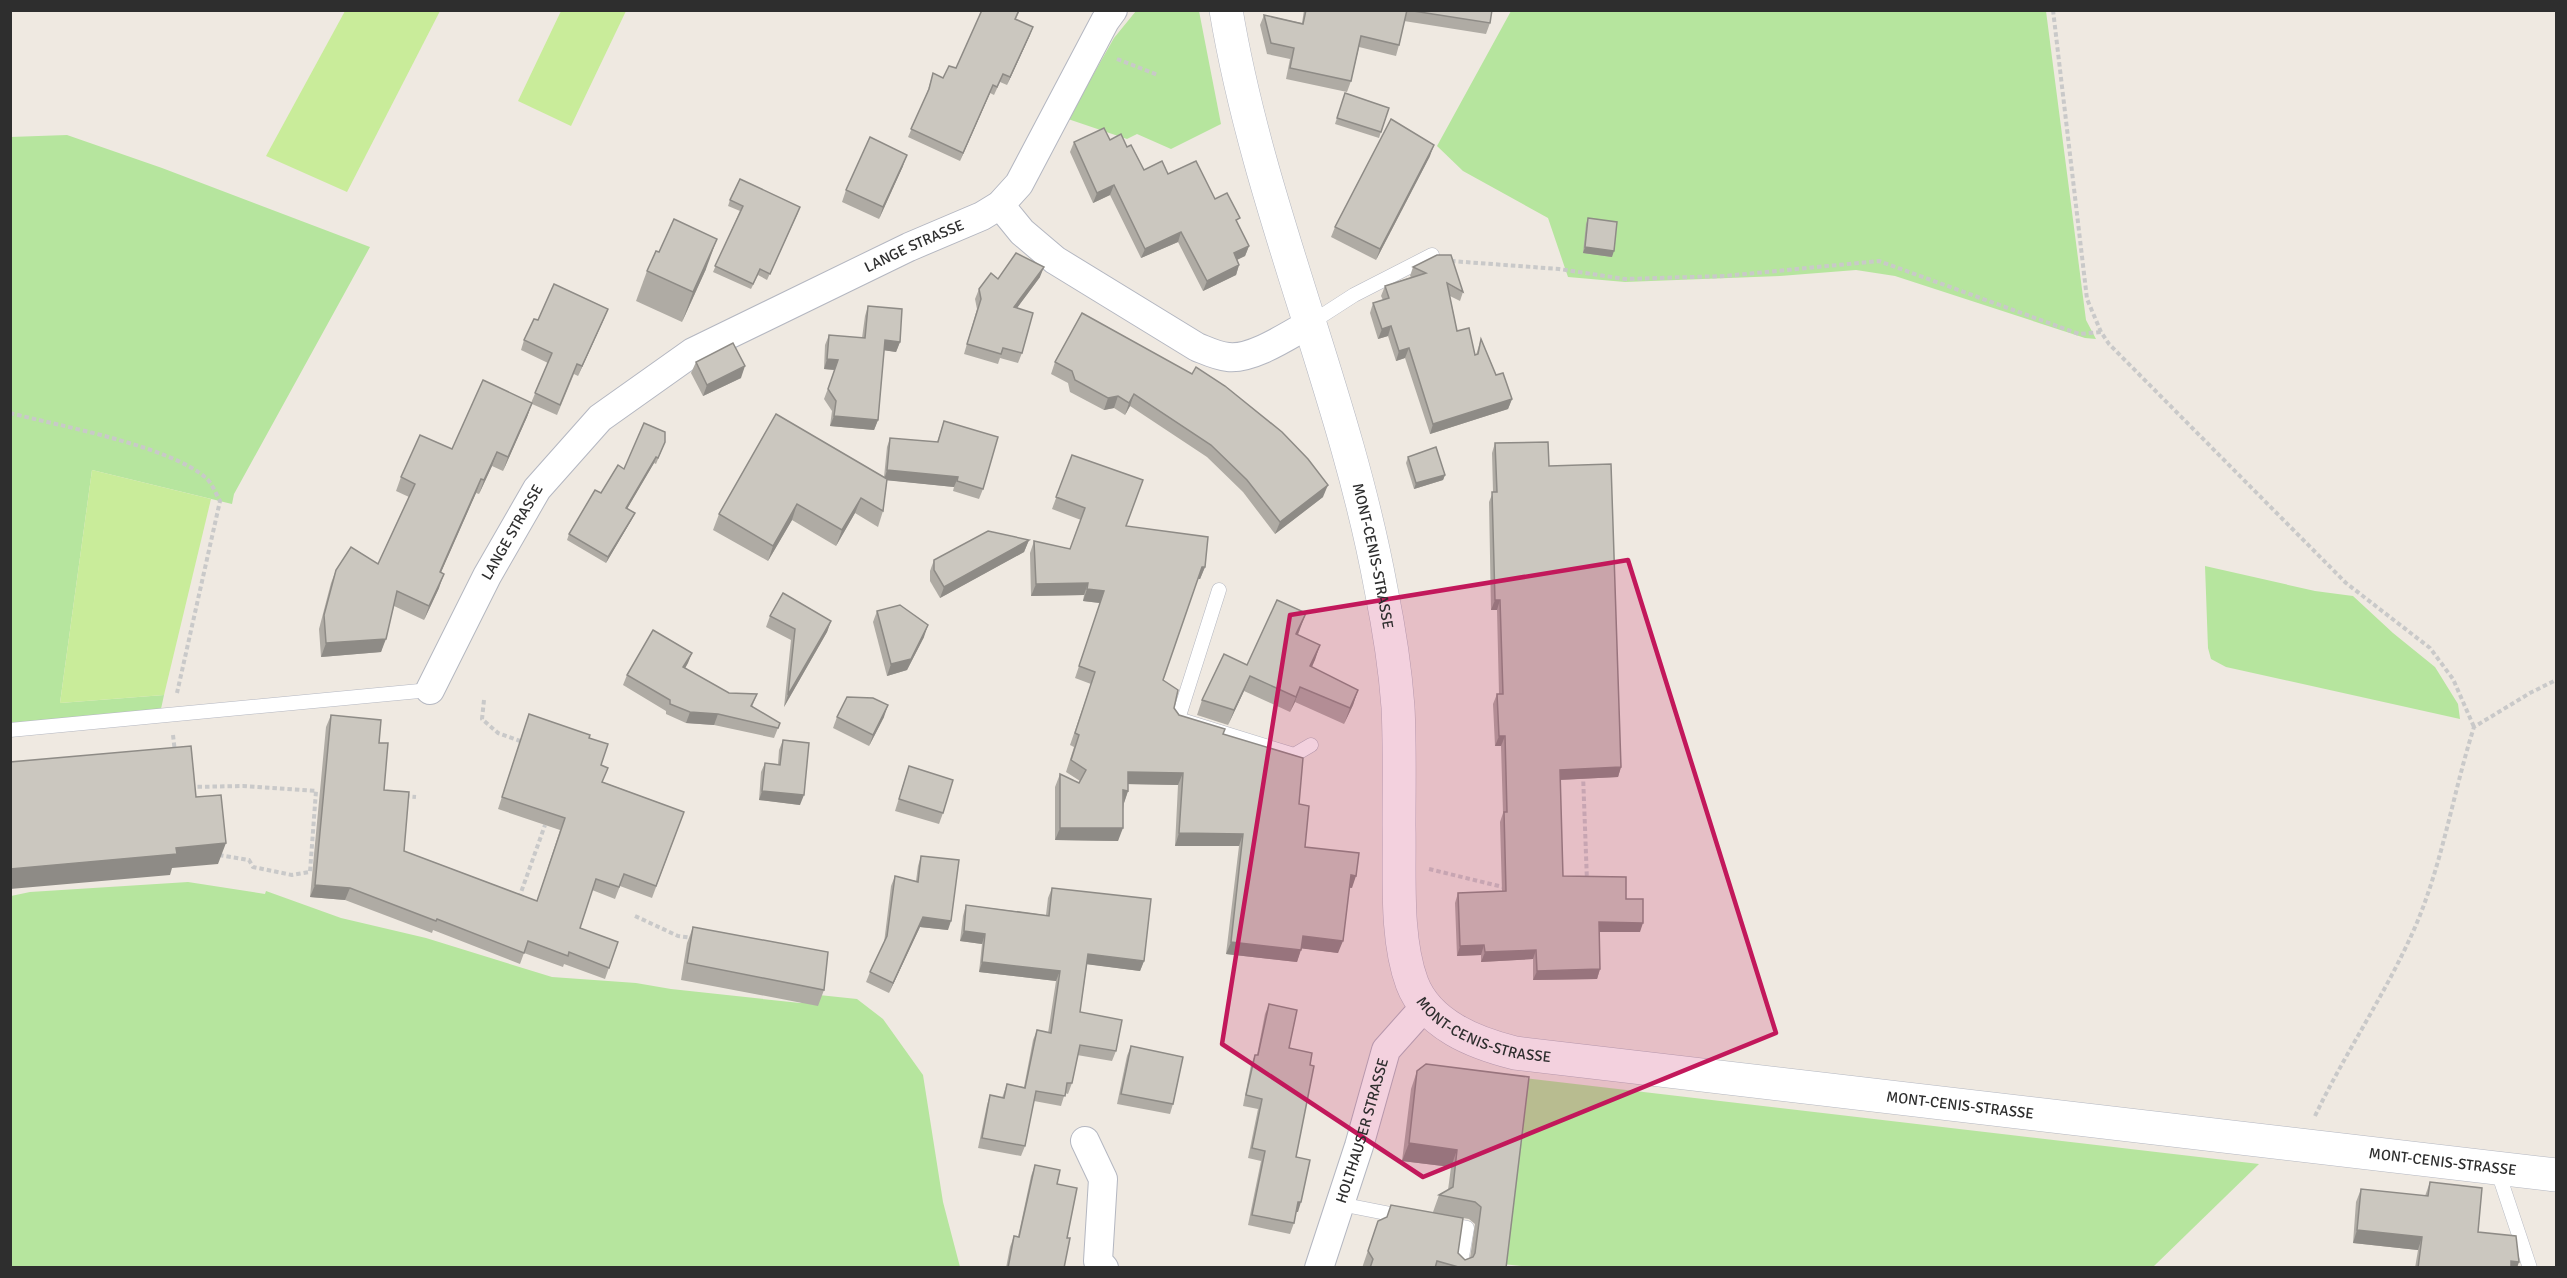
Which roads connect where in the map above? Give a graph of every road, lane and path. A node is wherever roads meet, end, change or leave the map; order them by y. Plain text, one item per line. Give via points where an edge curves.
1 (1113, 10) edge
2 (1226, 10) edge
3 (2053, 10) edge
4 (1091, 48) junction
5 (1158, 75) dead end
6 (1000, 205) junction
7 (1432, 255) joint
8 (1310, 324) junction
9 (2101, 332) junction
10 (10, 413) edge
11 (1219, 590) dead end
12 (2556, 680) edge
13 (430, 690) joint
14 (484, 700) dead end
15 (171, 723) junction
16 (2474, 727) junction
17 (10, 730) edge
18 (520, 741) edge
19 (1311, 745) dead end
20 (175, 757) edge
21 (1583, 767) edge
22 (192, 777) edge
23 (193, 787) junction
24 (185, 788) edge
25 (316, 791) junction
26 (325, 791) edge
27 (395, 796) edge
28 (416, 797) dead end
29 (195, 798) edge
30 (545, 825) edge
31 (215, 855) edge
32 (1400, 862) junction
33 (1587, 886) edge
34 (1517, 888) edge
35 (516, 904) edge
36 (635, 916) dead end
37 (700, 939) edge
38 (1426, 1005) junction
39 (1085, 1141) dead end
40 (2306, 1145) junction
41 (2496, 1167) junction
42 (2556, 1175) edge
43 (1340, 1204) junction
44 (1104, 1268) edge
45 (1319, 1268) edge
46 (1460, 1268) edge
47 (2530, 1268) edge

1 - 4 street, LANGE STRASSE
2 - 8 main road, MONT-CENIS-STRASSE via 1233,56 1269,193
3 - 9 path via 2087,298
4 - 5 path
4 - 6 street, LANGE STRASSE via 1019,183
6 - 8 street via 1022,232 1055,260 1212,353 1229,358 1249,354
6 - 13 street, LANGE STRASSE via 693,352 600,418 537,489 487,576
7 - 8 lane via 1354,295
7 - 9 path via 1456,263 1559,269 1625,279 1725,276 1879,261 2079,334
8 - 32 main road, MONT-CENIS-STRASSE via 1353,462 1382,591 1398,707
9 - 16 path via 2346,583 2430,648 2453,679
10 - 15 path via 139,447 186,464 208,479 220,501
11 - 19 lane via 1178,718 1294,755
12 - 16 path
13 - 15 lane, LANGE STRASSE
14 - 18 path via 482,719 498,733
15 - 17 lane, LANGE STRASSE
15 - 20 path
16 - 40 path via 2436,871 2416,926 2319,1107
21 - 33 path
22 - 23 path
23 - 24 path
23 - 25 path
23 - 29 path
25 - 26 path
25 - 31 path via 310,872 292,875 253,867 249,860
27 - 28 path
30 - 35 path
32 - 34 path
32 - 38 main road, MONT-CENIS-STRASSE via 1403,947 1414,987
36 - 37 path via 678,936
38 - 40 main road, MONT-CENIS-STRASSE via 1458,1033 1515,1053
38 - 43 street, HOLTHAUSER STRASSE via 1386,1050
39 - 44 street via 1103,1179 1098,1261
40 - 41 main road, MONT-CENIS-STRASSE
41 - 42 main road, MONT-CENIS-STRASSE
41 - 47 lane
43 - 45 street, HOLTHAUSER STRASSE
43 - 46 lane via 1467,1228

